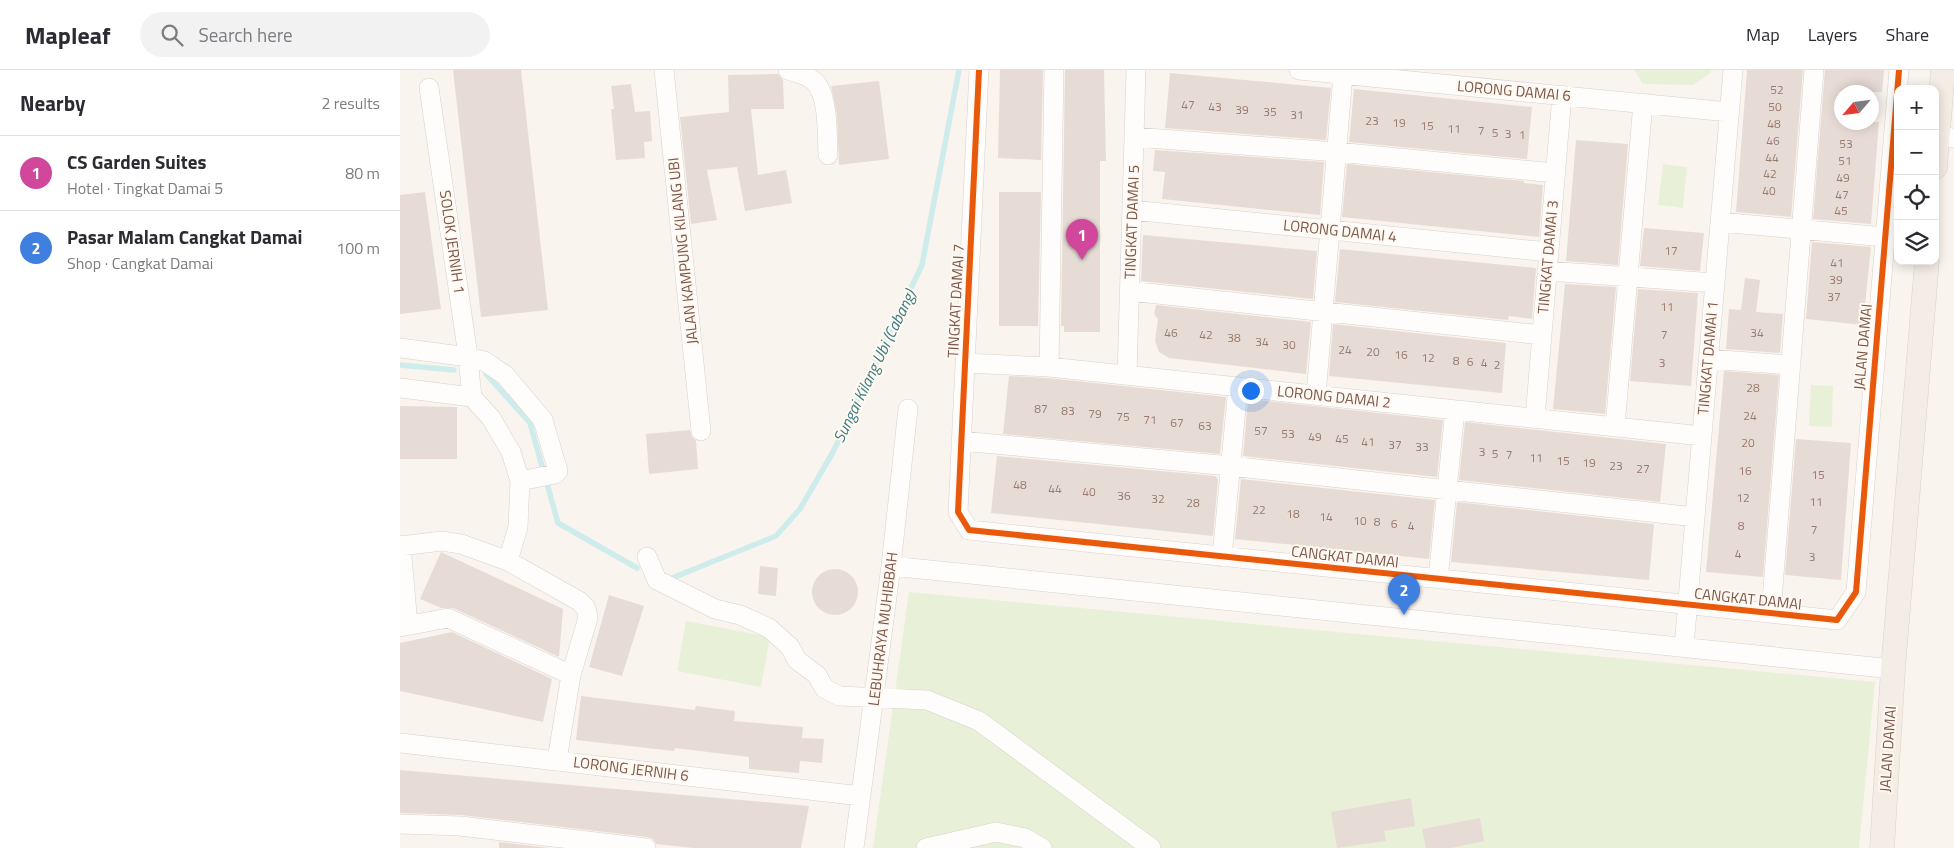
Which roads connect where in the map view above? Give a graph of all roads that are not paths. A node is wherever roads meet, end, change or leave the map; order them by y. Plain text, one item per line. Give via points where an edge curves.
1 (664, 70) edge
2 (788, 70) edge
3 (979, 70) edge
4 (1054, 70) edge
5 (1136, 70) edge
6 (1299, 70) edge
7 (1733, 70) edge
8 (1814, 70) edge
9 (1899, 70) edge
10 (1943, 70) edge
11 (1343, 74) junction
12 (429, 88) dead end
13 (1562, 96) junction
14 (1643, 103) junction
15 (1729, 112) junction
16 (1134, 137) junction
17 (1946, 137) edge
18 (1337, 152) junction
19 (828, 155) dead end
20 (1939, 156) edge
21 (1555, 173) junction
22 (1132, 210) junction
23 (1720, 222) junction
24 (1801, 229) junction
25 (1330, 230) junction
26 (1885, 236) junction
27 (1549, 252) junction
28 (1927, 265) edge
29 (1547, 271) junction
30 (1628, 277) junction
31 (1715, 283) junction
32 (1129, 291) junction
33 (1323, 312) junction
34 (1542, 334) junction
35 (400, 348) edge
36 (468, 357) junction
37 (1708, 359) junction
38 (965, 363) junction
39 (1791, 365) junction
40 (1049, 366) junction
41 (1127, 375) junction
42 (1238, 387) junction
43 (400, 388) edge
44 (1316, 395) junction
45 (472, 397) junction
46 (908, 409) dead end
47 (1455, 410) junction
48 (1535, 418) junction
49 (1615, 427) junction
50 (701, 431) dead end
51 (1702, 436) junction
52 (961, 441) junction
53 (1230, 466) junction
54 (522, 480) junction
55 (1447, 489) junction
56 (1695, 517) junction
57 (969, 530) joint
58 (400, 546) edge
59 (647, 557) dead end
60 (1222, 557) junction
61 (508, 560) junction
62 (891, 566) junction
63 (1438, 579) junction
64 (1687, 605) junction
65 (1771, 613) junction
66 (1837, 620) joint
67 (404, 626) edge
68 (1684, 647) junction
69 (1893, 670) junction
70 (571, 675) junction
71 (874, 699) junction
72 (400, 743) edge
73 (558, 760) junction
74 (861, 796) junction
75 (400, 824) edge
76 (646, 848) edge
77 (854, 848) edge
78 (926, 848) edge
79 (1042, 848) edge
80 (1151, 848) edge
81 (1882, 848) edge

1 - 50 street, JALAN KAMPUNG KILANG UBI
2 - 19 street via 813,79 819,87 824,98
3 - 38 street, TINGKAT DAMAI 7
4 - 40 street
5 - 16 street, TINGKAT DAMAI 5
6 - 11 street, LORONG DAMAI 6
7 - 15 street, TINGKAT DAMAI 1
8 - 24 street
9 - 26 street, JALAN DAMAI
10 - 17 main road
11 - 13 street, LORONG DAMAI 6
11 - 18 street
12 - 36 street, SOLOK JERNIH 1
13 - 14 street, LORONG DAMAI 6
13 - 21 street, TINGKAT DAMAI 3
14 - 15 street, LORONG DAMAI 6
14 - 30 street
15 - 23 street, TINGKAT DAMAI 1
16 - 18 street
16 - 22 street, TINGKAT DAMAI 5
17 - 20 main road
18 - 21 street
18 - 25 street
21 - 27 street, TINGKAT DAMAI 3
22 - 25 street, LORONG DAMAI 4
22 - 32 street, TINGKAT DAMAI 5
23 - 24 street
23 - 31 street, TINGKAT DAMAI 1
24 - 26 street
24 - 39 street
25 - 27 street, LORONG DAMAI 4
25 - 33 street
26 - 66 street, JALAN DAMAI via 1856,592
27 - 29 street, TINGKAT DAMAI 3
28 - 69 main road, JALAN DAMAI
29 - 30 street
29 - 34 street, TINGKAT DAMAI 3
30 - 31 street
30 - 49 street
31 - 37 street, TINGKAT DAMAI 1
32 - 33 street
32 - 41 street, TINGKAT DAMAI 5
33 - 34 street
33 - 44 street
34 - 48 street, TINGKAT DAMAI 3
35 - 36 street
36 - 45 street, SOLOK JERNIH 1
36 - 54 street via 484,361 505,375 543,420 558,471
37 - 39 street
37 - 51 street, TINGKAT DAMAI 1
38 - 40 street, LORONG DAMAI 2
38 - 52 street, TINGKAT DAMAI 7
39 - 65 street
40 - 41 street, LORONG DAMAI 2
41 - 42 street, LORONG DAMAI 2
42 - 44 street, LORONG DAMAI 2
42 - 53 street
43 - 45 street
44 - 47 street, LORONG DAMAI 2
45 - 54 street via 491,418 512,452
46 - 62 street, LEBUHRAYA MUHIBBAH
47 - 48 street, LORONG DAMAI 2
47 - 55 street
48 - 49 street, LORONG DAMAI 2
49 - 51 street, LORONG DAMAI 2
51 - 56 street, TINGKAT DAMAI 1
52 - 53 street
52 - 57 street, TINGKAT DAMAI 7 via 958,512
53 - 55 street
53 - 60 street
54 - 61 street via 518,527
55 - 56 street
55 - 63 street
56 - 64 street, TINGKAT DAMAI 1
57 - 60 street, CANGKAT DAMAI
58 - 61 street via 442,540
58 - 67 street
59 - 71 street via 657,580 715,609 740,615 768,628 790,646 797,660 817,675 824,688 839,696
60 - 63 street, CANGKAT DAMAI
61 - 70 street via 579,600 586,608 588,618
62 - 68 street
62 - 71 street, LEBUHRAYA MUHIBBAH
63 - 64 street, CANGKAT DAMAI
64 - 65 street, CANGKAT DAMAI
64 - 68 street, TINGKAT DAMAI 1
65 - 66 street, CANGKAT DAMAI
67 - 70 street via 448,618
68 - 69 street
69 - 81 main road, JALAN DAMAI
70 - 73 street
71 - 74 street, LEBUHRAYA MUHIBBAH
71 - 80 street via 927,700 979,721
72 - 73 street, LORONG JERNIH 6
73 - 74 street, LORONG JERNIH 6
74 - 77 street, LEBUHRAYA MUHIBBAH
75 - 76 street via 460,826
78 - 79 street via 996,832 1025,838

